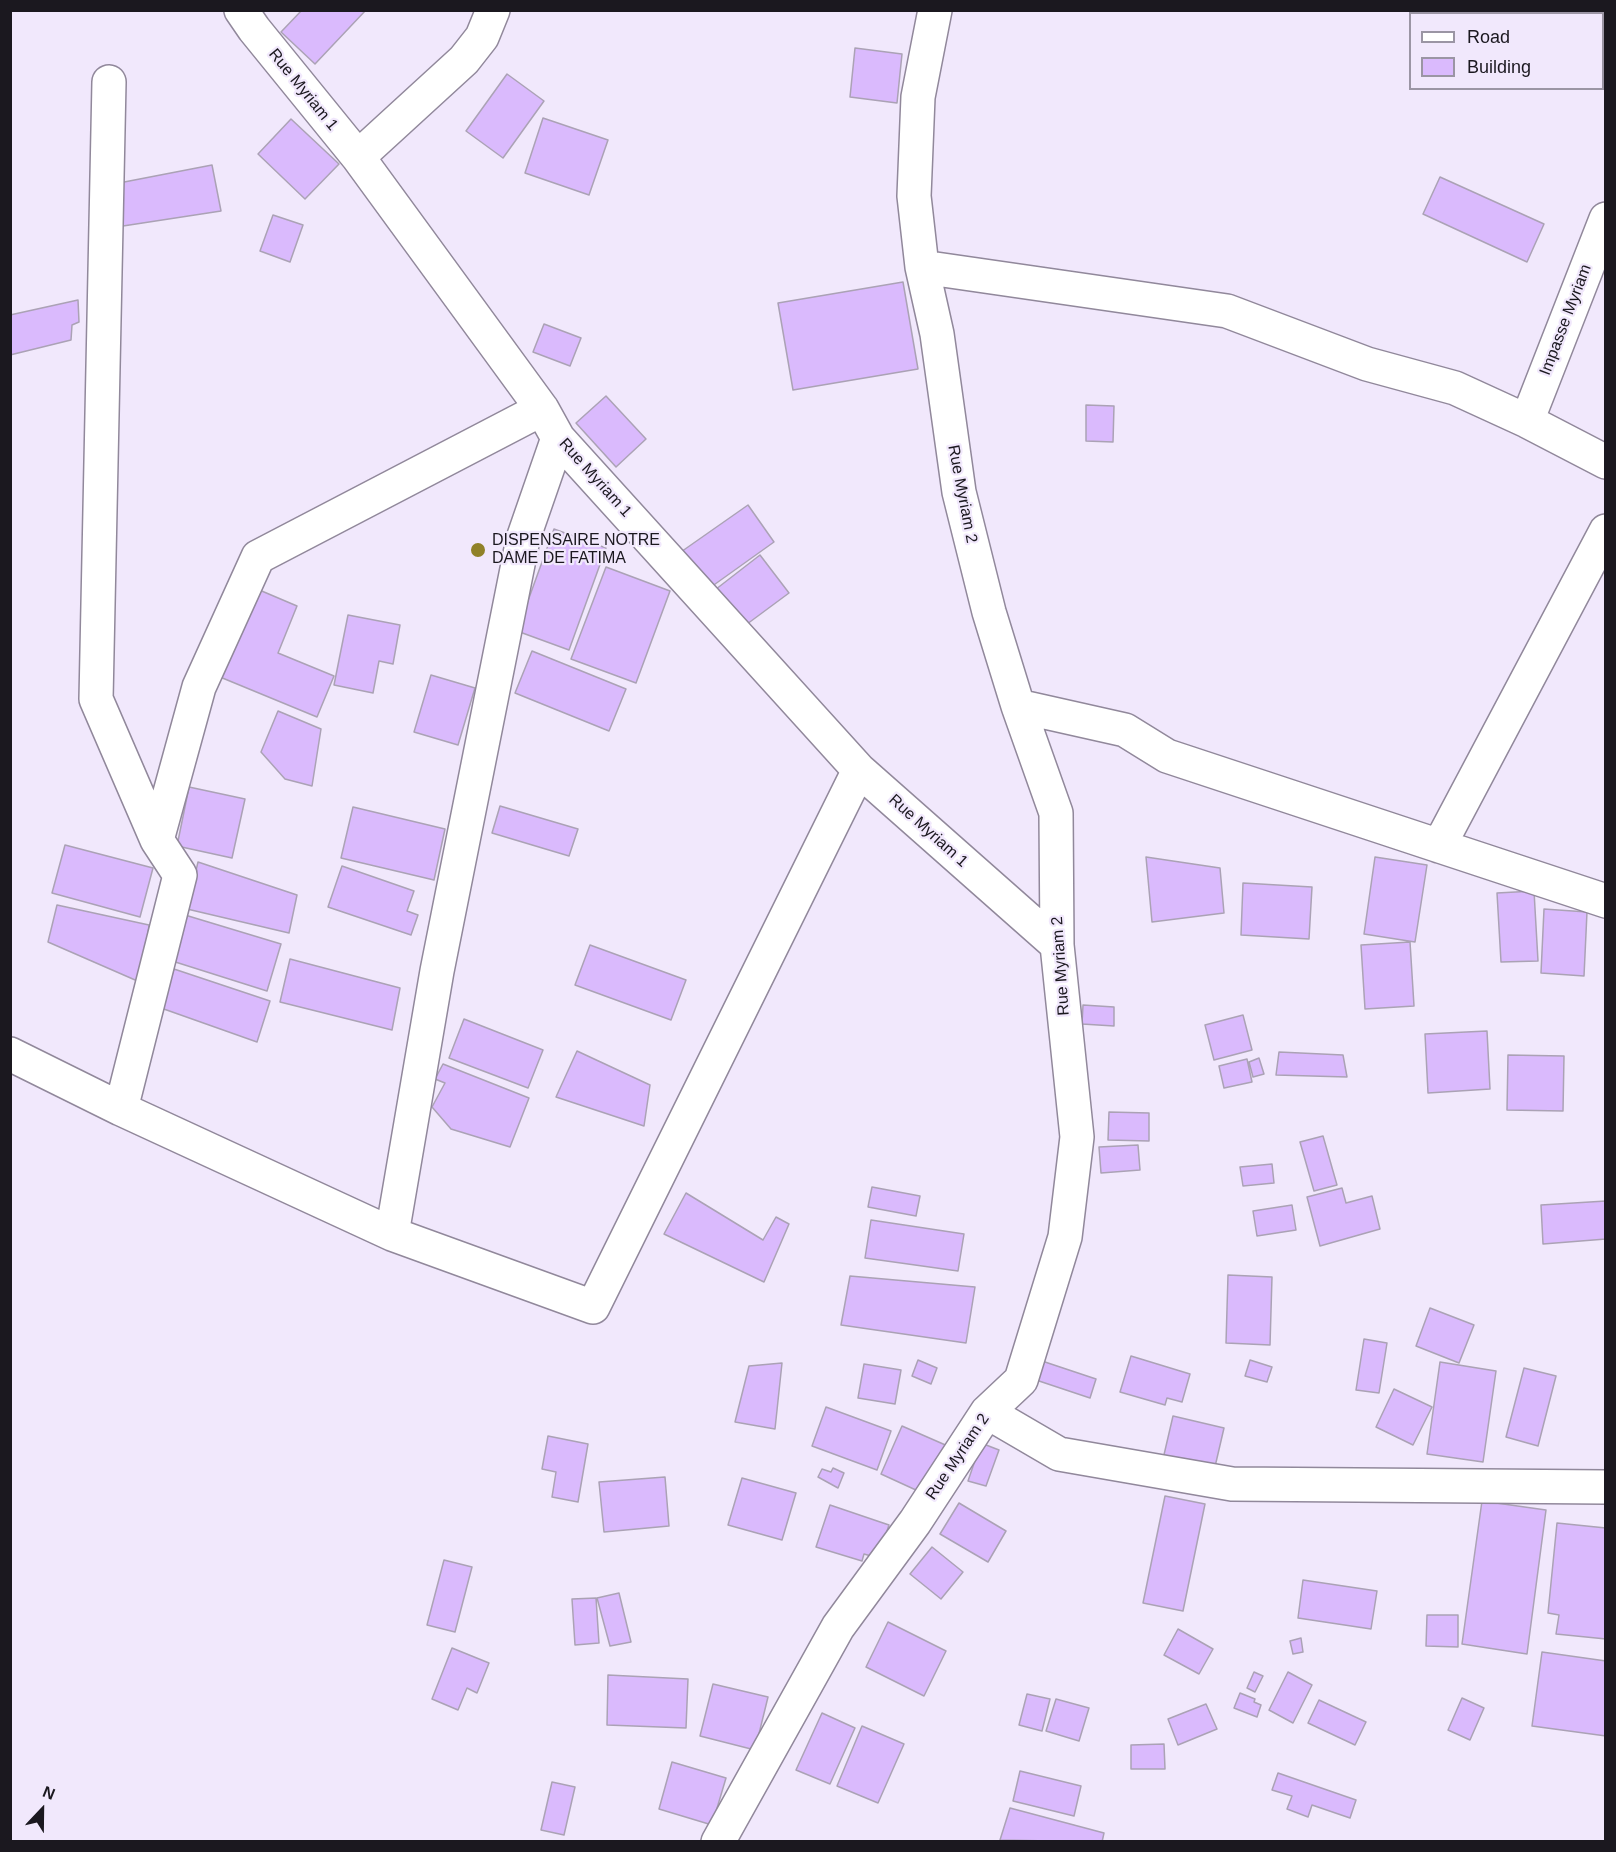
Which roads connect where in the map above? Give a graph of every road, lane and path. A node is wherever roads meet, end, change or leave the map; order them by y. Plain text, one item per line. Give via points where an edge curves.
1 (241, 10) edge
2 (493, 10) edge
3 (935, 10) edge
4 (109, 82) dead end
5 (358, 157) junction
6 (1605, 219) edge
7 (922, 267) junction
8 (542, 409) junction
9 (1527, 421) junction
10 (558, 438) junction
11 (1605, 462) edge
12 (1605, 531) edge
13 (1018, 706) junction
14 (860, 770) junction
15 (157, 840) junction
16 (1439, 846) junction
17 (1605, 901) edge
18 (1057, 945) junction
19 (10, 1054) edge
20 (121, 1108) junction
21 (392, 1234) junction
22 (987, 1412) junction
23 (1605, 1487) edge
24 (718, 1842) edge

1 - 5 street, Rue Myriam 1
2 - 5 street via 482,37 464,60
3 - 7 street, Rue Myriam 2 via 918,97 914,196
4 - 15 street via 96,699
5 - 8 street, Rue Myriam 1
6 - 9 street, Impasse Myriam
7 - 9 street via 1227,310 1367,364 1455,388
7 - 13 street, Rue Myriam 2 via 937,334 959,492
8 - 10 street, Rue Myriam 1
8 - 15 street via 258,557 198,687
9 - 11 street
10 - 14 street, Rue Myriam 1
10 - 21 street via 524,540 437,971
12 - 16 street
13 - 16 street via 1125,730 1167,756
13 - 18 street, Rue Myriam 2 via 1056,813
14 - 18 street, Rue Myriam 1
14 - 21 street via 593,1307
15 - 20 street via 180,875
16 - 17 street
18 - 22 street, Rue Myriam 2 via 1077,1137 1065,1237 1021,1380
19 - 20 street
20 - 21 street
22 - 23 street via 1059,1454 1233,1484
22 - 24 street, Rue Myriam 2 via 915,1522 838,1627

